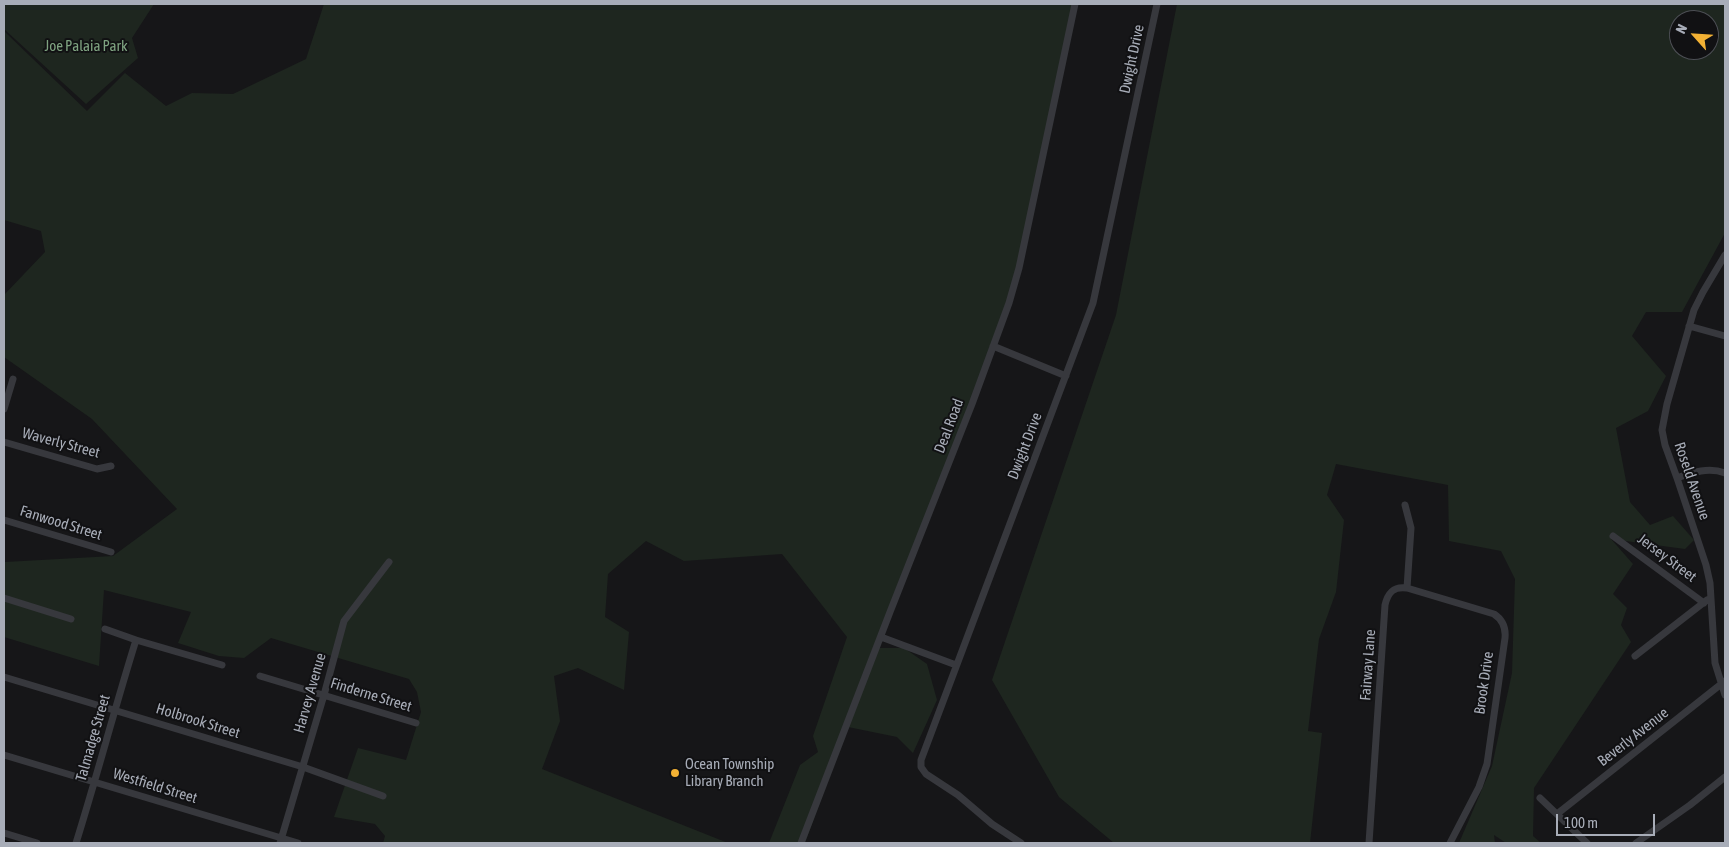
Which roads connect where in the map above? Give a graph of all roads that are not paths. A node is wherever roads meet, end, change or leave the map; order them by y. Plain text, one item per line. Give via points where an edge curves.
1 (1075, 4) edge
2 (1157, 4) edge
3 (1725, 255) edge
4 (1689, 326) junction
5 (1725, 336) edge
6 (993, 346) junction
7 (1066, 376) junction
8 (13, 379) dead end
9 (4, 410) edge
10 (4, 442) edge
11 (111, 466) dead end
12 (1725, 473) edge
13 (1678, 478) junction
14 (1405, 505) dead end
15 (4, 520) edge
16 (1613, 536) dead end
17 (111, 552) dead end
18 (389, 562) dead end
19 (1406, 588) junction
20 (1711, 596) junction
21 (4, 598) edge
22 (1704, 603) junction
23 (71, 619) dead end
24 (105, 629) dead end
25 (881, 637) junction
26 (136, 640) junction
27 (1635, 656) dead end
28 (222, 665) dead end
29 (956, 666) junction
30 (260, 676) dead end
31 (4, 677) edge
32 (1723, 683) edge
33 (324, 695) junction
34 (1725, 695) edge
35 (114, 710) junction
36 (416, 723) dead end
37 (4, 755) edge
38 (303, 767) junction
39 (1725, 777) edge
40 (95, 783) junction
41 (383, 796) dead end
42 (1540, 798) dead end
43 (1557, 814) junction
44 (4, 833) edge
45 (281, 841) edge
46 (37, 843) edge
47 (76, 843) edge
48 (298, 843) edge
49 (802, 843) edge
50 (1021, 843) edge
51 (1368, 843) edge
52 (1450, 843) edge
53 (1587, 843) edge
54 (1636, 843) edge

1 - 6 street, Deal Road via 1019,268
2 - 7 street, Dwight Drive via 1098,286
3 - 4 street, Roseld Avenue via 1703,292
4 - 5 street
4 - 13 street, Roseld Avenue via 1662,425 1665,445
6 - 7 street
6 - 25 street, Deal Road
7 - 29 street, Dwight Drive
8 - 9 street
10 - 11 street, Waverly Street via 96,470
12 - 13 street via 1700,471
13 - 20 street, Roseld Avenue via 1706,564
14 - 19 street via 1411,528
15 - 17 street, Fanwood Street
16 - 22 street, Jersey Street
18 - 33 street, Harvey Avenue via 344,621
19 - 51 street, Fairway Lane via 1394,588 1386,605
19 - 52 street, Brook Drive via 1494,614 1504,628 1487,764 1479,788
20 - 22 street
20 - 32 street, Roseld Avenue via 1715,663
21 - 23 street
22 - 27 street
24 - 26 street
25 - 29 street
25 - 49 street, Deal Road
26 - 28 street
26 - 35 street, Talmadge Street
29 - 50 street, Dwight Drive via 922,755 921,767 928,776
30 - 33 street, Finderne Street
31 - 35 street, Holbrook Street
32 - 34 street, Roseld Avenue
32 - 43 street, Beverly Avenue
33 - 36 street, Finderne Street
33 - 38 street, Harvey Avenue
35 - 38 street, Holbrook Street
35 - 40 street, Talmadge Street
37 - 40 street, Westfield Street
38 - 41 street, Holbrook Street
38 - 45 street, Harvey Avenue
39 - 54 street
40 - 45 street, Westfield Street
40 - 47 street, Talmadge Street
42 - 43 street
43 - 53 street
44 - 46 street
45 - 48 street, Westfield Street

